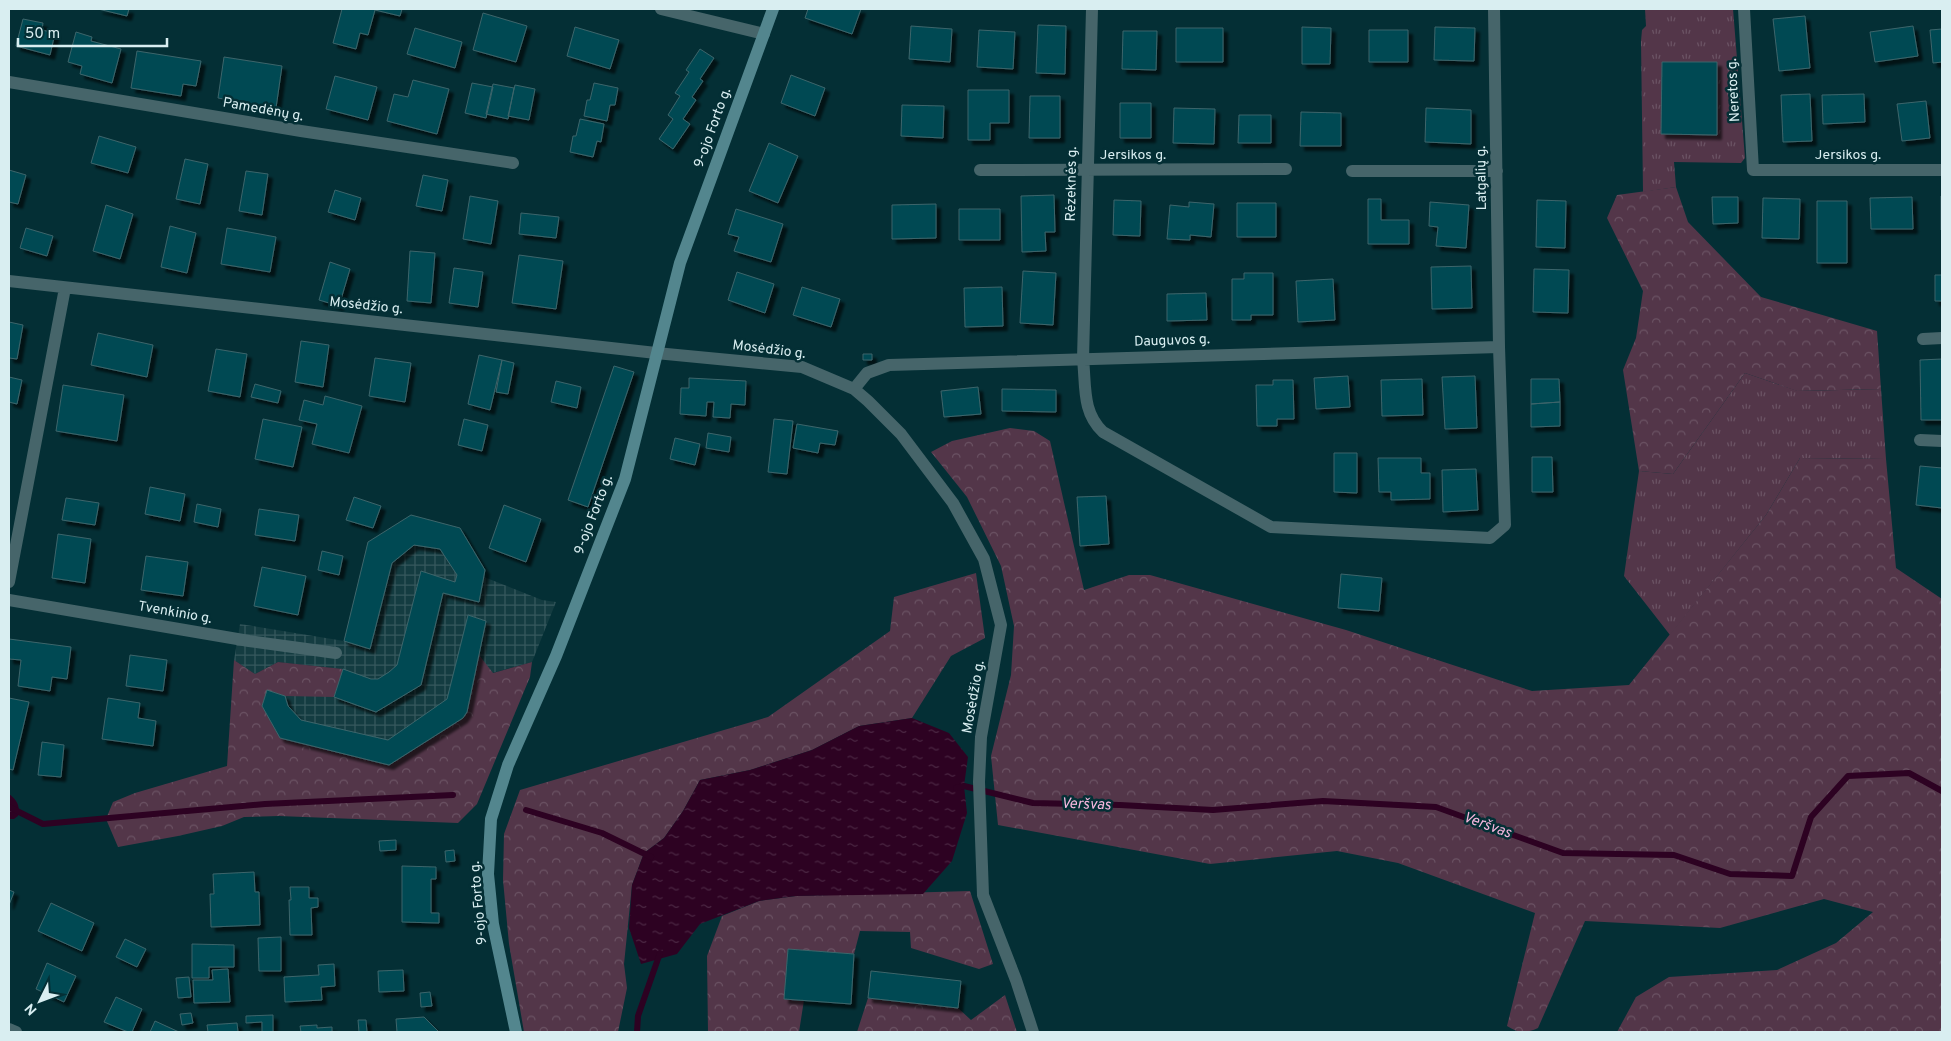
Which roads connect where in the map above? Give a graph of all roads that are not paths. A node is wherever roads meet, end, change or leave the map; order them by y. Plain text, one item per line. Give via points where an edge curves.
1 (661, 9) edge
2 (773, 9) edge
3 (1092, 9) edge
4 (1494, 9) edge
5 (1744, 9) edge
6 (764, 34) junction
7 (9, 82) edge
8 (513, 163) dead end
9 (1286, 169) dead end
10 (980, 170) dead end
11 (1087, 170) junction
12 (1753, 170) joint
13 (1942, 170) edge
14 (1352, 171) dead end
15 (1497, 171) junction
16 (9, 281) edge
17 (65, 288) junction
18 (1942, 338) edge
19 (1923, 339) dead end
20 (1499, 347) junction
21 (656, 353) junction
22 (1083, 359) junction
23 (854, 389) junction
24 (1920, 440) dead end
25 (1942, 442) edge
26 (9, 582) edge
27 (9, 600) edge
28 (336, 653) dead end
29 (9, 1029) edge
30 (16, 1032) edge
31 (516, 1032) edge
32 (1033, 1032) edge

1 - 6 street
2 - 6 street, 9-ojo Forto g.
3 - 11 street, Rėzeknės g.
4 - 15 street, Latgalių g.
5 - 12 street, Neretos g.
6 - 21 street, 9-ojo Forto g. via 680,264
7 - 8 street, Pamedėnų g.
9 - 11 street, Jersikos g.
10 - 11 street, Jersikos g.
11 - 22 street, Rėzeknės g.
12 - 13 street, Jersikos g.
14 - 15 street
15 - 20 street, Latgalių g.
16 - 17 street, Mosėdžio g.
17 - 21 street, Mosėdžio g.
17 - 26 street
18 - 19 street
20 - 22 street, Dauguvos g.
20 - 22 street, Rėzeknės g. via 1504,525 1490,538 1271,528 1103,432 1093,423 1088,411
21 - 23 street, Mosėdžio g. via 802,367
21 - 31 street, 9-ojo Forto g. via 625,479 556,656 508,765 491,819 488,874 493,924
22 - 23 street, Dauguvos g. via 889,365 867,373
23 - 32 street, Mosėdžio g. via 902,434 953,503 984,559 1001,626 981,737 979,824 983,895
24 - 25 street
27 - 28 street, Tvenkinio g.
29 - 30 street

